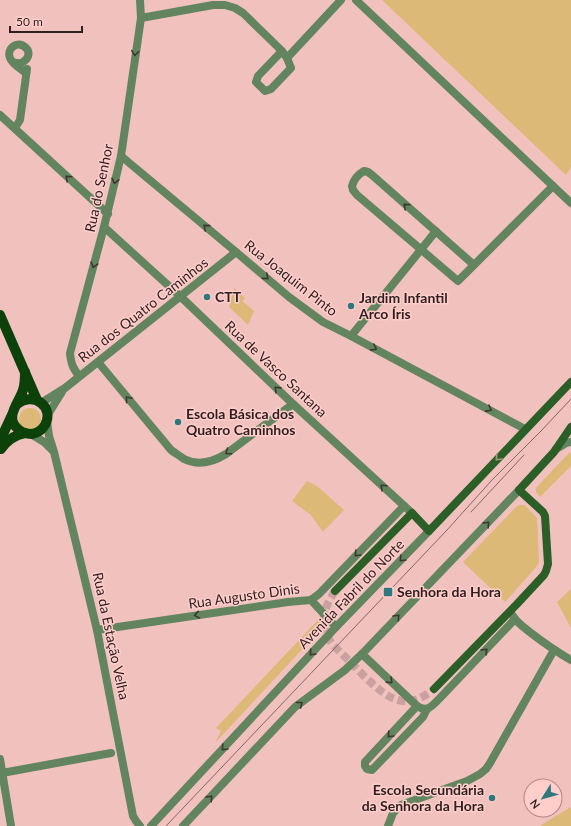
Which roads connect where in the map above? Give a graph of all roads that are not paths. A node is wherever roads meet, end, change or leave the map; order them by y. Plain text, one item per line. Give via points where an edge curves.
1 (140, 0) edge
2 (341, 0) edge
3 (356, 0) edge
4 (140, 18) junction
5 (282, 51) junction
6 (28, 55) junction
7 (288, 58) junction
8 (13, 62) junction
9 (26, 73) junction
10 (0, 115) edge
11 (15, 128) junction
12 (121, 156) junction
13 (553, 186) junction
14 (571, 203) edge
15 (108, 214) junction
16 (104, 227) junction
17 (436, 231) junction
18 (421, 249) junction
19 (236, 252) junction
20 (474, 265) junction
21 (181, 297) junction
22 (0, 315) edge
23 (351, 336) junction
24 (98, 362) junction
25 (25, 372) junction
26 (79, 376) junction
27 (571, 382) edge
28 (65, 388) junction
29 (39, 402) junction
30 (293, 404) junction
31 (16, 405) junction
32 (12, 415) junction
33 (47, 419) junction
34 (571, 427) edge
35 (525, 429) junction
36 (28, 434) junction
37 (571, 442) edge
38 (0, 445) edge
39 (556, 449) junction
40 (0, 450) edge
41 (54, 452) junction
42 (519, 490) junction
43 (404, 506) junction
44 (412, 513) junction
45 (430, 531) junction
46 (335, 591) tunnel mouth
47 (311, 600) junction
48 (510, 611) junction
49 (515, 619) junction
50 (336, 627) junction
51 (97, 630) junction
52 (554, 650) junction
53 (362, 654) junction
54 (571, 660) edge
55 (434, 689) tunnel mouth
56 (417, 706) junction
57 (427, 709) junction
58 (111, 753) dead end
59 (0, 759) edge
60 (1, 771) edge
61 (11, 826) edge
62 (140, 826) edge
63 (151, 826) edge
64 (183, 826) edge
65 (388, 826) edge

1 - 4 street, Rua do Senhor
2 - 7 street
3 - 13 street
4 - 5 street via 225,5 243,14
4 -> 12 street, Rua do Senhor
5 - 7 street
5 - 7 street via 258,76 256,82 266,91 271,89 291,68
6 - 8 street via 23,63
6 - 8 street via 25,47 14,46 9,54
6 - 9 street
8 - 9 street
9 - 11 street via 20,120
10 - 11 street
15 -> 11 street
12 -> 15 street, Rua do Senhor
19 -> 12 street, Rua Joaquim Pinto
13 - 14 street
13 - 20 street
15 - 16 street, Rua do Senhor
16 - 21 street, Rua de Vasco Santana
16 -> 26 street, Rua do Senhor via 70,353 73,368
17 - 18 street
17 -> 18 street via 372,175 364,171 355,177 352,186 357,195
17 - 20 street
18 - 20 street via 458,281
18 - 23 street
19 - 21 street, Rua dos Quatro Caminhos
19 -> 23 street, Rua Joaquim Pinto via 323,322
21 - 24 street, Rua dos Quatro Caminhos
30 -> 21 street, Rua de Vasco Santana
22 - 25 main road
23 -> 35 street, Rua Joaquim Pinto
24 - 26 street, Rua dos Quatro Caminhos
30 -> 24 street via 218,459 210,462 191,462 171,450
25 - 29 main road
25 - 31 main road via 24,386
26 - 28 street, Rua dos Quatro Caminhos
27 - 35 main road, Avenida Fabril do Norte
28 - 29 street, Rua dos Quatro Caminhos
28 - 33 street, Rua dos Quatro Caminhos
29 - 31 main road via 26,399
29 - 33 main road via 44,407
43 -> 30 street, Rua de Vasco Santana
31 - 32 main road
32 - 36 main road via 15,427
32 - 38 main road
33 - 36 main road via 41,430
33 - 41 street, Rua da Estação Velha
34 - 39 main road
35 -> 45 main road, Avenida Fabril do Norte
36 - 40 main road via 10,439
36 - 41 street via 44,442
37 - 39 street
39 - 42 main road
41 - 51 street, Rua da Estação Velha
42 - 48 main road via 545,516 548,564 544,575
53 -> 42 street
43 - 44 street, Rua de Vasco Santana
43 -> 47 street, Rua Augusto Dinis
44 - 45 main road, Rua de Vasco Santana
44 - 46 main road
45 -> 50 street, Avenida Fabril do Norte
47 - 50 street
47 -> 51 street, Rua Augusto Dinis
48 - 49 street
48 - 55 main road
49 - 52 street
57 -> 49 street
50 -> 63 street, Avenida Fabril do Norte
51 - 62 street, Rua da Estação Velha via 133,816
52 - 54 street
52 - 65 street via 486,769 467,781 401,805 393,813
53 -> 56 street
64 -> 53 street via 295,707 345,670
56 - 57 street
56 -> 57 street via 365,762 367,769 372,770 423,717
58 - 60 street
59 - 60 street
60 - 61 street

